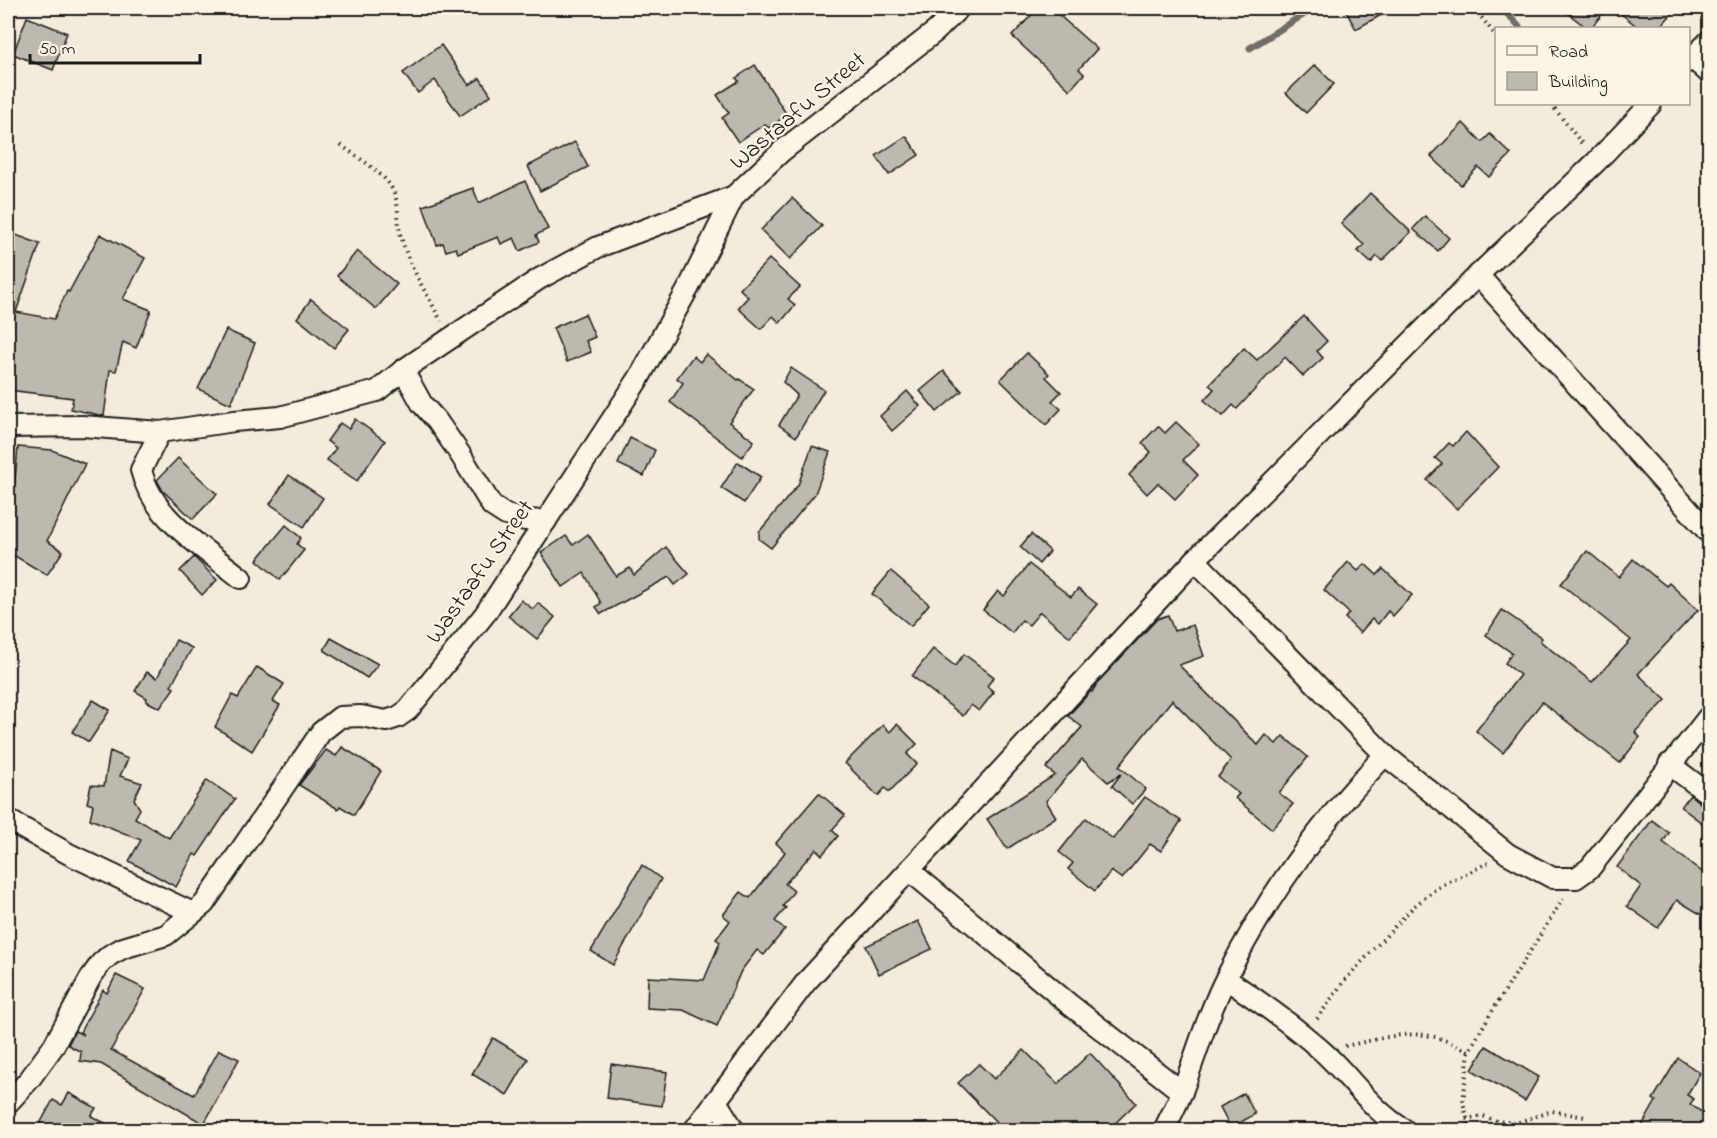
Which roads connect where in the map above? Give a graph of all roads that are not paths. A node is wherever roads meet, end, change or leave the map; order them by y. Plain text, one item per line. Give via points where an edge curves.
1 (959, 8) edge
2 (1710, 40) edge
3 (1690, 60) edge
4 (1710, 74) edge
5 (1650, 105) edge
6 (734, 196) junction
7 (1478, 275) junction
8 (403, 370) junction
9 (8, 427) edge
10 (160, 432) junction
11 (546, 521) junction
12 (1710, 534) edge
13 (1194, 560) junction
14 (240, 578) dead end
15 (1710, 715) edge
16 (1385, 755) junction
17 (1669, 764) junction
18 (1710, 795) edge
19 (8, 820) edge
20 (909, 870) junction
21 (193, 913) junction
22 (1226, 979) junction
23 (1182, 1092) junction
24 (716, 1101) junction
25 (8, 1103) edge
26 (694, 1131) edge
27 (734, 1131) edge
28 (1164, 1131) edge
29 (1405, 1131) edge

1 - 6 street, Wastaafu Street via 936,32 782,151
2 - 3 street
3 - 4 street
5 - 7 street
6 - 8 street via 598,247 539,279
6 - 11 street, Wastaafu Street via 639,378
7 - 12 street
7 - 13 street
8 - 10 street via 376,391 333,404 280,417
8 - 11 street via 492,506 506,515
9 - 10 street via 82,426
10 - 14 street via 141,470 149,493 173,523
11 - 21 street, Wastaafu Street via 485,614 408,710 386,721 340,717 321,732 204,904
13 - 16 street
13 - 20 street
15 - 17 street
16 - 17 street via 1508,854 1553,878 1576,878 1590,868
16 - 22 street via 1304,849
17 - 18 street
19 - 21 street
20 - 23 street via 1069,1004
20 - 24 street via 807,982
21 - 25 street, Wastaafu Street via 166,935 123,948 101,963 53,1047
22 - 23 street
22 - 29 street via 1269,1007 1322,1051
23 - 28 street
24 - 26 street
24 - 27 street

